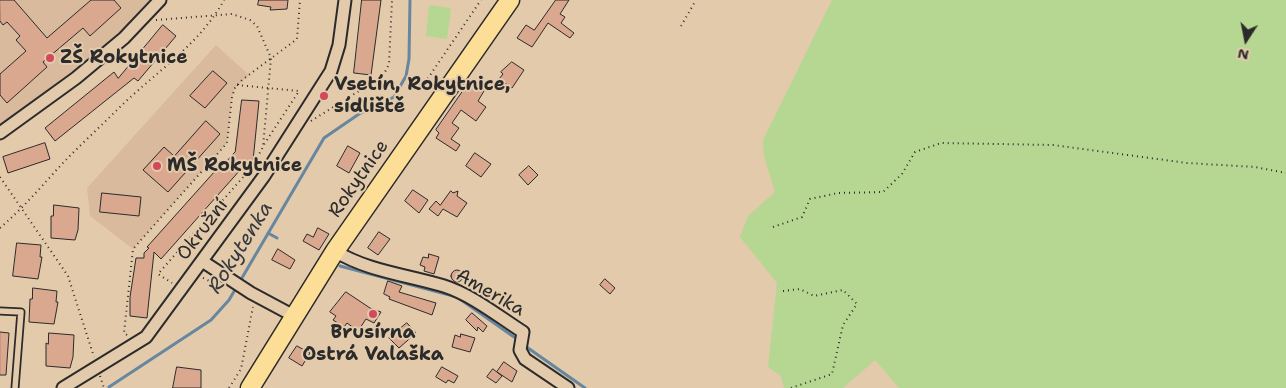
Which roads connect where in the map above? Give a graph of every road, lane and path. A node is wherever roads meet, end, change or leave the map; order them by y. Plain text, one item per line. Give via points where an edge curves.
1 (160, 0) edge
2 (224, 0) edge
3 (300, 0) edge
4 (345, 0) edge
5 (392, 0) edge
6 (481, 0) edge
7 (510, 0) edge
8 (696, 0) edge
9 (153, 15) junction
10 (215, 15) junction
11 (681, 26) dead end
12 (271, 58) junction
13 (237, 86) junction
14 (422, 86) dead end
15 (268, 88) junction
16 (303, 118) junction
17 (0, 133) edge
18 (263, 147) junction
19 (1286, 173) edge
20 (0, 177) edge
21 (22, 209) junction
22 (773, 227) dead end
23 (0, 228) edge
24 (335, 251) junction
25 (202, 261) junction
26 (180, 289) junction
27 (783, 291) dead end
28 (254, 307) dead end
29 (0, 311) edge
30 (294, 316) junction
31 (131, 338) dead end
32 (95, 361) dead end
33 (102, 380) dead end
34 (15, 388) edge
35 (63, 388) edge
36 (104, 388) edge
37 (230, 388) edge
38 (250, 388) edge
39 (568, 388) edge
40 (791, 388) edge

1 - 9 street
2 - 10 path
3 - 12 path via 297,39
4 - 16 street, Okružní via 340,45 331,72
5 - 16 path via 390,64 383,76 312,121
6 - 14 path
7 - 24 main road, Rokytnice
8 - 11 path
9 - 10 path
9 - 17 street via 76,78
10 - 12 path via 232,14 250,20 257,26
10 - 21 path via 168,66 61,165
12 - 13 path
12 - 15 path
13 - 15 path
13 - 31 path via 232,97 228,143 133,249 124,333
15 - 18 path
15 - 18 path via 299,91
16 - 25 street, Okružní
18 - 26 path via 252,167 158,274
19 - 22 path via 1053,145 940,143 915,152 902,174 883,192 838,193 810,199 802,217
20 - 21 path
21 - 23 path
21 - 32 path via 68,276
24 - 30 main road, Rokytnice
24 - 39 street, Amerika via 351,260 445,286 476,302 523,332 520,350 525,359
25 - 26 street, Okružní
25 - 30 street
26 - 35 street, Okružní via 146,337
27 - 40 path via 800,289 814,296 844,290 857,304 843,325 832,374
28 - 37 path via 241,369
29 - 34 lane via 22,312
30 - 38 main road, Rokytnice
33 - 36 path

